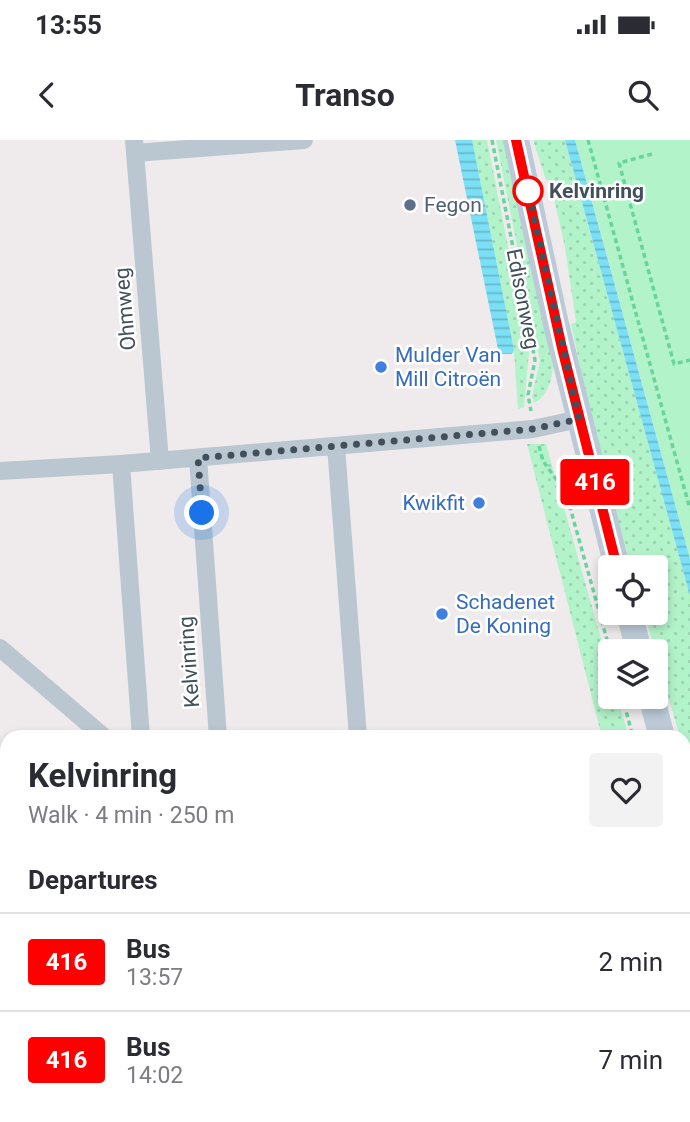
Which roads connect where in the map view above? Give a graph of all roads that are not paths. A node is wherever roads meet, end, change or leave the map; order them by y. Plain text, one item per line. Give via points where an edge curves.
1 (516, 140) edge
2 (304, 141) edge
3 (134, 147) edge
4 (579, 419) junction
5 (336, 446) junction
6 (198, 458) junction
7 (160, 461) junction
8 (121, 464) junction
9 (0, 471) edge
10 (603, 555) edge
11 (0, 648) edge
12 (654, 709) edge
13 (96, 730) edge
14 (140, 730) edge
15 (217, 730) edge
16 (357, 730) edge
17 (660, 730) edge

1 - 4 street, Edisonweg
2 - 3 street, Ohmweg
3 - 7 street, Ohmweg
4 - 5 street via 533,429
4 - 10 street, Edisonweg
5 - 6 street
5 - 16 street
6 - 7 street
6 - 15 street, Kelvinring
7 - 8 street
8 - 9 street
8 - 14 street
11 - 13 street
12 - 17 street

